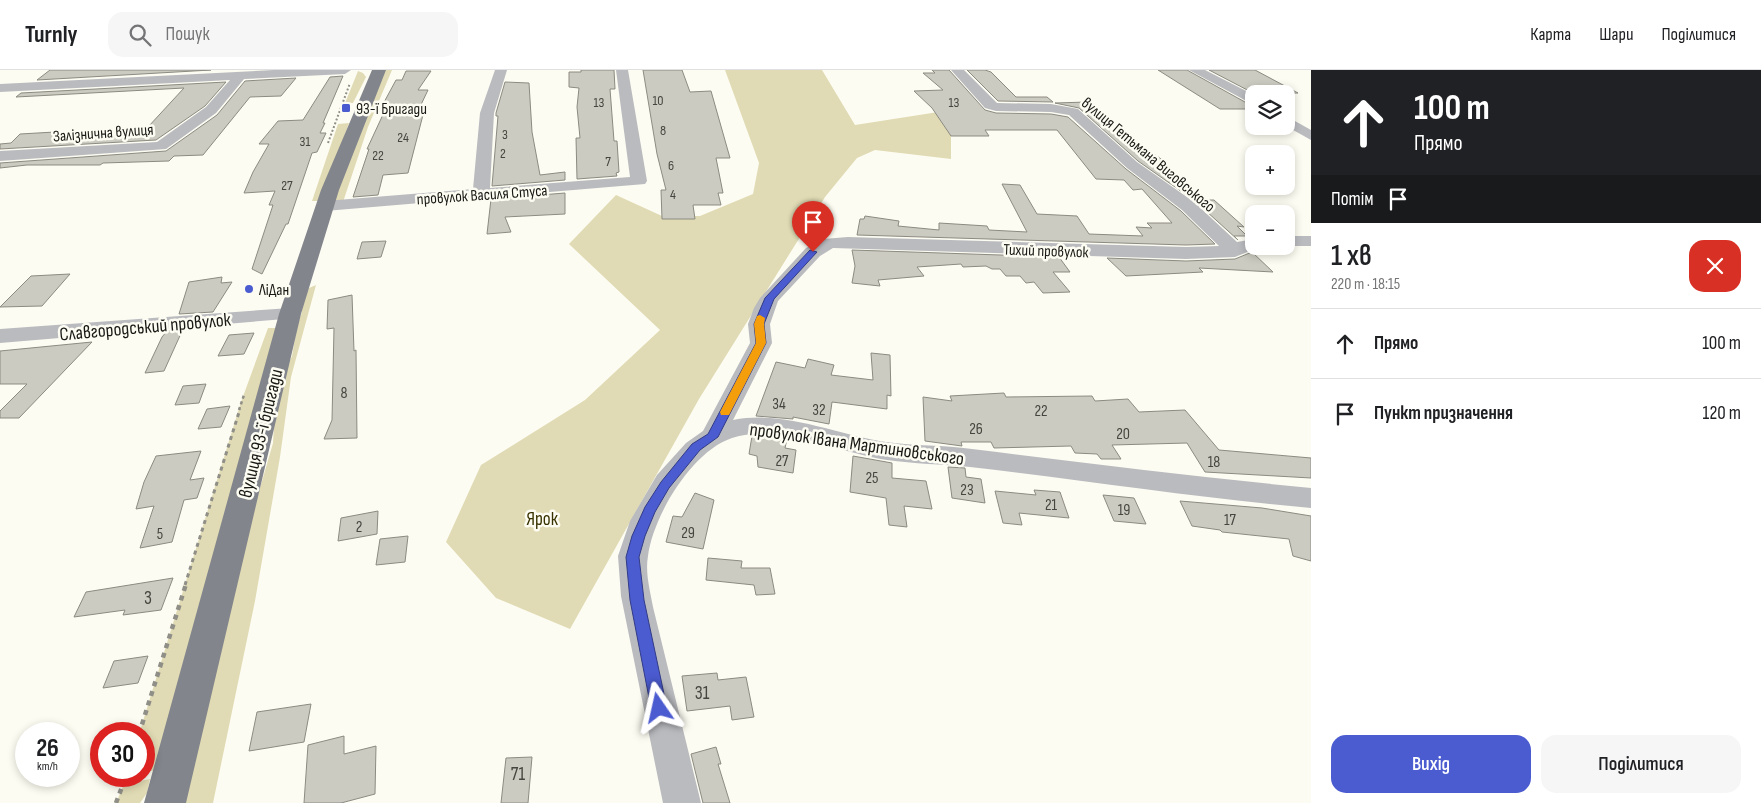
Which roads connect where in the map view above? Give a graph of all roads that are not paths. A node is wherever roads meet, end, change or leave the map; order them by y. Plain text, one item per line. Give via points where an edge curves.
1 (119, 70) edge
2 (345, 70) edge
3 (379, 70) edge
4 (501, 70) edge
5 (622, 70) edge
6 (957, 70) edge
7 (1195, 70) edge
8 (222, 73) edge
9 (241, 75) junction
10 (104, 82) junction
11 (0, 88) edge
12 (1245, 96) edge
13 (1295, 126) edge
14 (1311, 136) edge
15 (0, 156) edge
16 (481, 194) junction
17 (325, 206) junction
18 (1295, 241) edge
19 (1311, 241) edge
20 (1245, 247) edge
21 (1235, 251) junction
22 (290, 314) junction
23 (0, 336) edge
24 (712, 437) junction
25 (1311, 498) edge
26 (166, 803) edge
27 (682, 803) edge

1 - 10 street
2 - 9 street
3 - 17 main road, вулиця 93-ї бригади
4 - 16 street via 487,113
5 - 16 street, провулок Василя Стуса via 639,182
6 - 21 street, вулиця Гетьмана Виговського via 996,107 1058,108 1073,112 1132,165 1183,202
7 - 12 street
8 - 9 street
8 - 10 street
9 - 15 street, Залізнична вулиця via 211,110 161,146
10 - 11 street
13 - 14 street
16 - 17 street, провулок Василя Стуса
17 - 22 main road, вулиця 93-ї бригади
18 - 19 street
20 - 21 street, Тихий провулок
21 - 24 street, Тихий провулок via 1105,251 829,243 813,252 770,298 759,324 761,343
22 - 23 street, Славгородський провулок
22 - 26 main road, вулиця 93-ї бригади
24 - 25 street, провулок Івана Мартиновського via 725,430 768,427 886,451 940,454 1206,489
24 - 27 street, провулок Івана Мартиновського via 696,447 665,485 649,510 633,557 637,600

